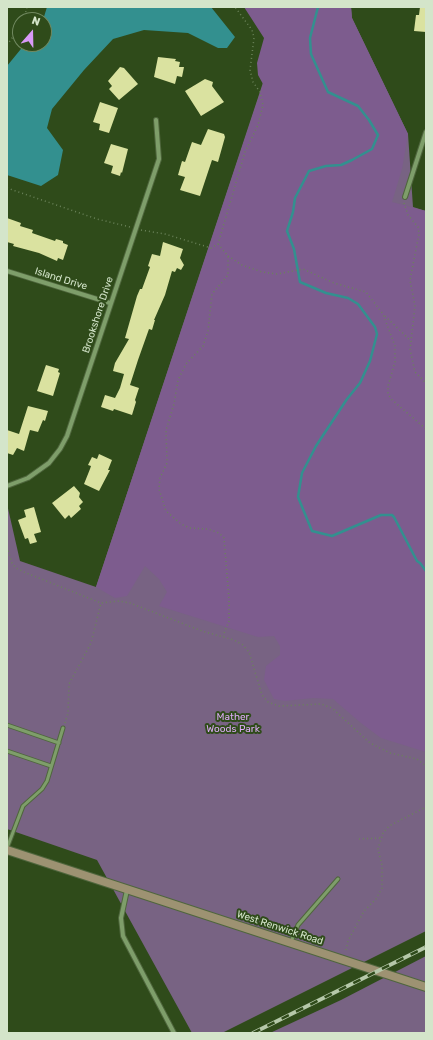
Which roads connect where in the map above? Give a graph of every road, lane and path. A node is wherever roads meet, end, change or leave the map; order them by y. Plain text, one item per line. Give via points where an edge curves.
1 (235, 7) edge
2 (156, 120) dead end
3 (426, 132) edge
4 (425, 140) edge
5 (7, 188) edge
6 (405, 197) joint
7 (136, 229) junction
8 (218, 244) junction
9 (228, 256) junction
10 (7, 271) edge
11 (110, 303) junction
12 (383, 314) junction
13 (412, 341) junction
14 (426, 383) edge
15 (426, 429) edge
16 (7, 486) edge
17 (7, 547) edge
18 (101, 603) junction
19 (223, 636) junction
20 (7, 725) edge
21 (63, 728) joint
22 (59, 742) junction
23 (7, 751) edge
24 (51, 766) junction
25 (426, 766) edge
26 (426, 807) edge
27 (380, 838) junction
28 (359, 839) dead end
29 (7, 849) edge
30 (338, 879) dead end
31 (127, 890) junction
32 (291, 942) junction
33 (346, 950) dead end
34 (426, 987) edge
35 (174, 1033) edge

1 - 8 path via 252,30 254,38 250,70 252,82 260,92 263,105
2 - 7 street, Brookshore Drive via 159,159
3 - 4 street
4 - 6 street
5 - 7 path via 97,219
6 - 13 path via 408,215 418,227 419,234 410,280 415,306
7 - 8 path via 165,234 211,248
7 - 11 street, Brookshore Drive
8 - 9 path
9 - 12 path via 242,265 262,272 277,274 303,269 334,283 366,292
9 - 19 path via 228,275 212,294 208,331 203,346 186,364 178,380 166,430 167,463 160,478 159,489 166,511 182,524 190,528 208,529 224,538 229,599 228,621
10 - 11 street, Island Drive
11 - 16 street, Brookshore Drive via 67,436 60,449 49,463 34,474
12 - 13 path
12 - 15 path via 395,346 395,362 388,393 391,399
13 - 14 path via 410,349 416,372
17 - 18 path via 16,568
18 - 19 path via 130,603 202,631
18 - 21 path via 91,643 68,684 68,713
19 - 25 path via 243,645 249,652 262,694 268,702 279,706 321,704 332,708 370,743 390,753 417,759
20 - 22 lane
21 - 22 lane
22 - 24 lane
23 - 24 lane
24 - 29 lane via 42,789 23,806
26 - 27 path via 389,826
27 - 28 path
27 - 33 path via 378,849 382,866 382,888 364,910
29 - 31 street, West Renwick Road
30 - 32 lane via 298,925
31 - 32 street, West Renwick Road
31 - 35 street via 121,918 123,936
32 - 34 street, West Renwick Road

